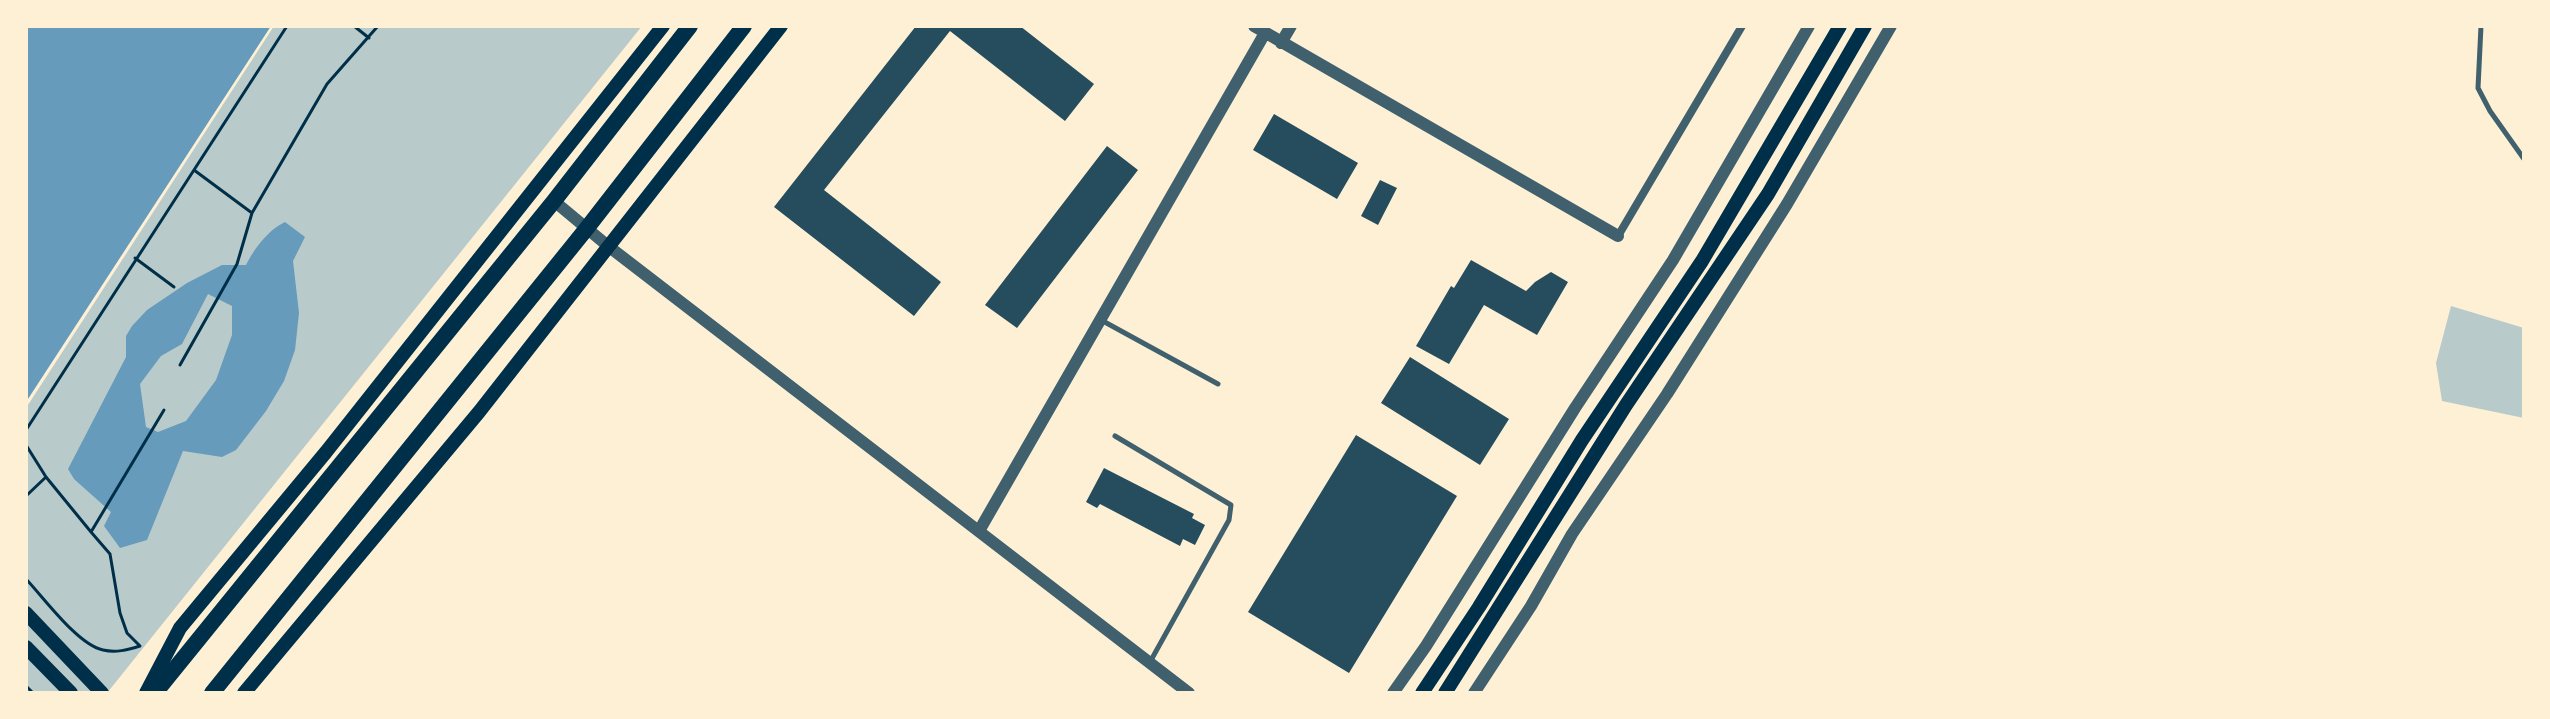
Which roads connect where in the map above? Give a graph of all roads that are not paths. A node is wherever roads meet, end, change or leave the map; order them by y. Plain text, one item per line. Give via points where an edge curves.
1 (663, 26) edge
2 (690, 26) edge
3 (744, 26) edge
4 (781, 26) edge
5 (1291, 26) edge
6 (1742, 26) edge
7 (1809, 26) edge
8 (1840, 26) edge
9 (1865, 26) edge
10 (1891, 26) edge
11 (2481, 26) edge
12 (1259, 30) edge
13 (1281, 43) junction
14 (2524, 159) edge
15 (554, 201) junction
16 (587, 228) junction
17 (1618, 236) joint
18 (608, 246) junction
19 (1100, 320) junction
20 (1218, 384) dead end
21 (1115, 436) dead end
22 (979, 531) junction
23 (26, 613) edge
24 (26, 647) edge
25 (1150, 663) junction
26 (71, 693) edge
27 (102, 693) edge
28 (146, 693) edge
29 (155, 693) edge
30 (212, 693) edge
31 (244, 693) edge
32 (1189, 693) edge
33 (1393, 693) edge
34 (1422, 693) edge
35 (1445, 693) edge
36 (1474, 693) edge

1 - 28 main road via 180,628
2 - 15 highway
3 - 16 highway
4 - 18 main road
5 - 13 street
6 - 17 street
7 - 33 street via 1673,260
8 - 34 main road via 1702,261
9 - 35 main road via 1768,194 1626,405
10 - 36 street via 1787,204
11 - 14 lane via 2478,88
12 - 13 street
12 - 19 street
13 - 17 street
15 - 16 street
15 - 29 highway
16 - 18 street
16 - 30 highway
18 - 22 street
18 - 31 main road via 479,412
19 - 20 lane
19 - 22 street
21 - 25 lane via 1231,505 1229,520
22 - 25 street
23 - 27 main road
24 - 26 main road
25 - 32 street

